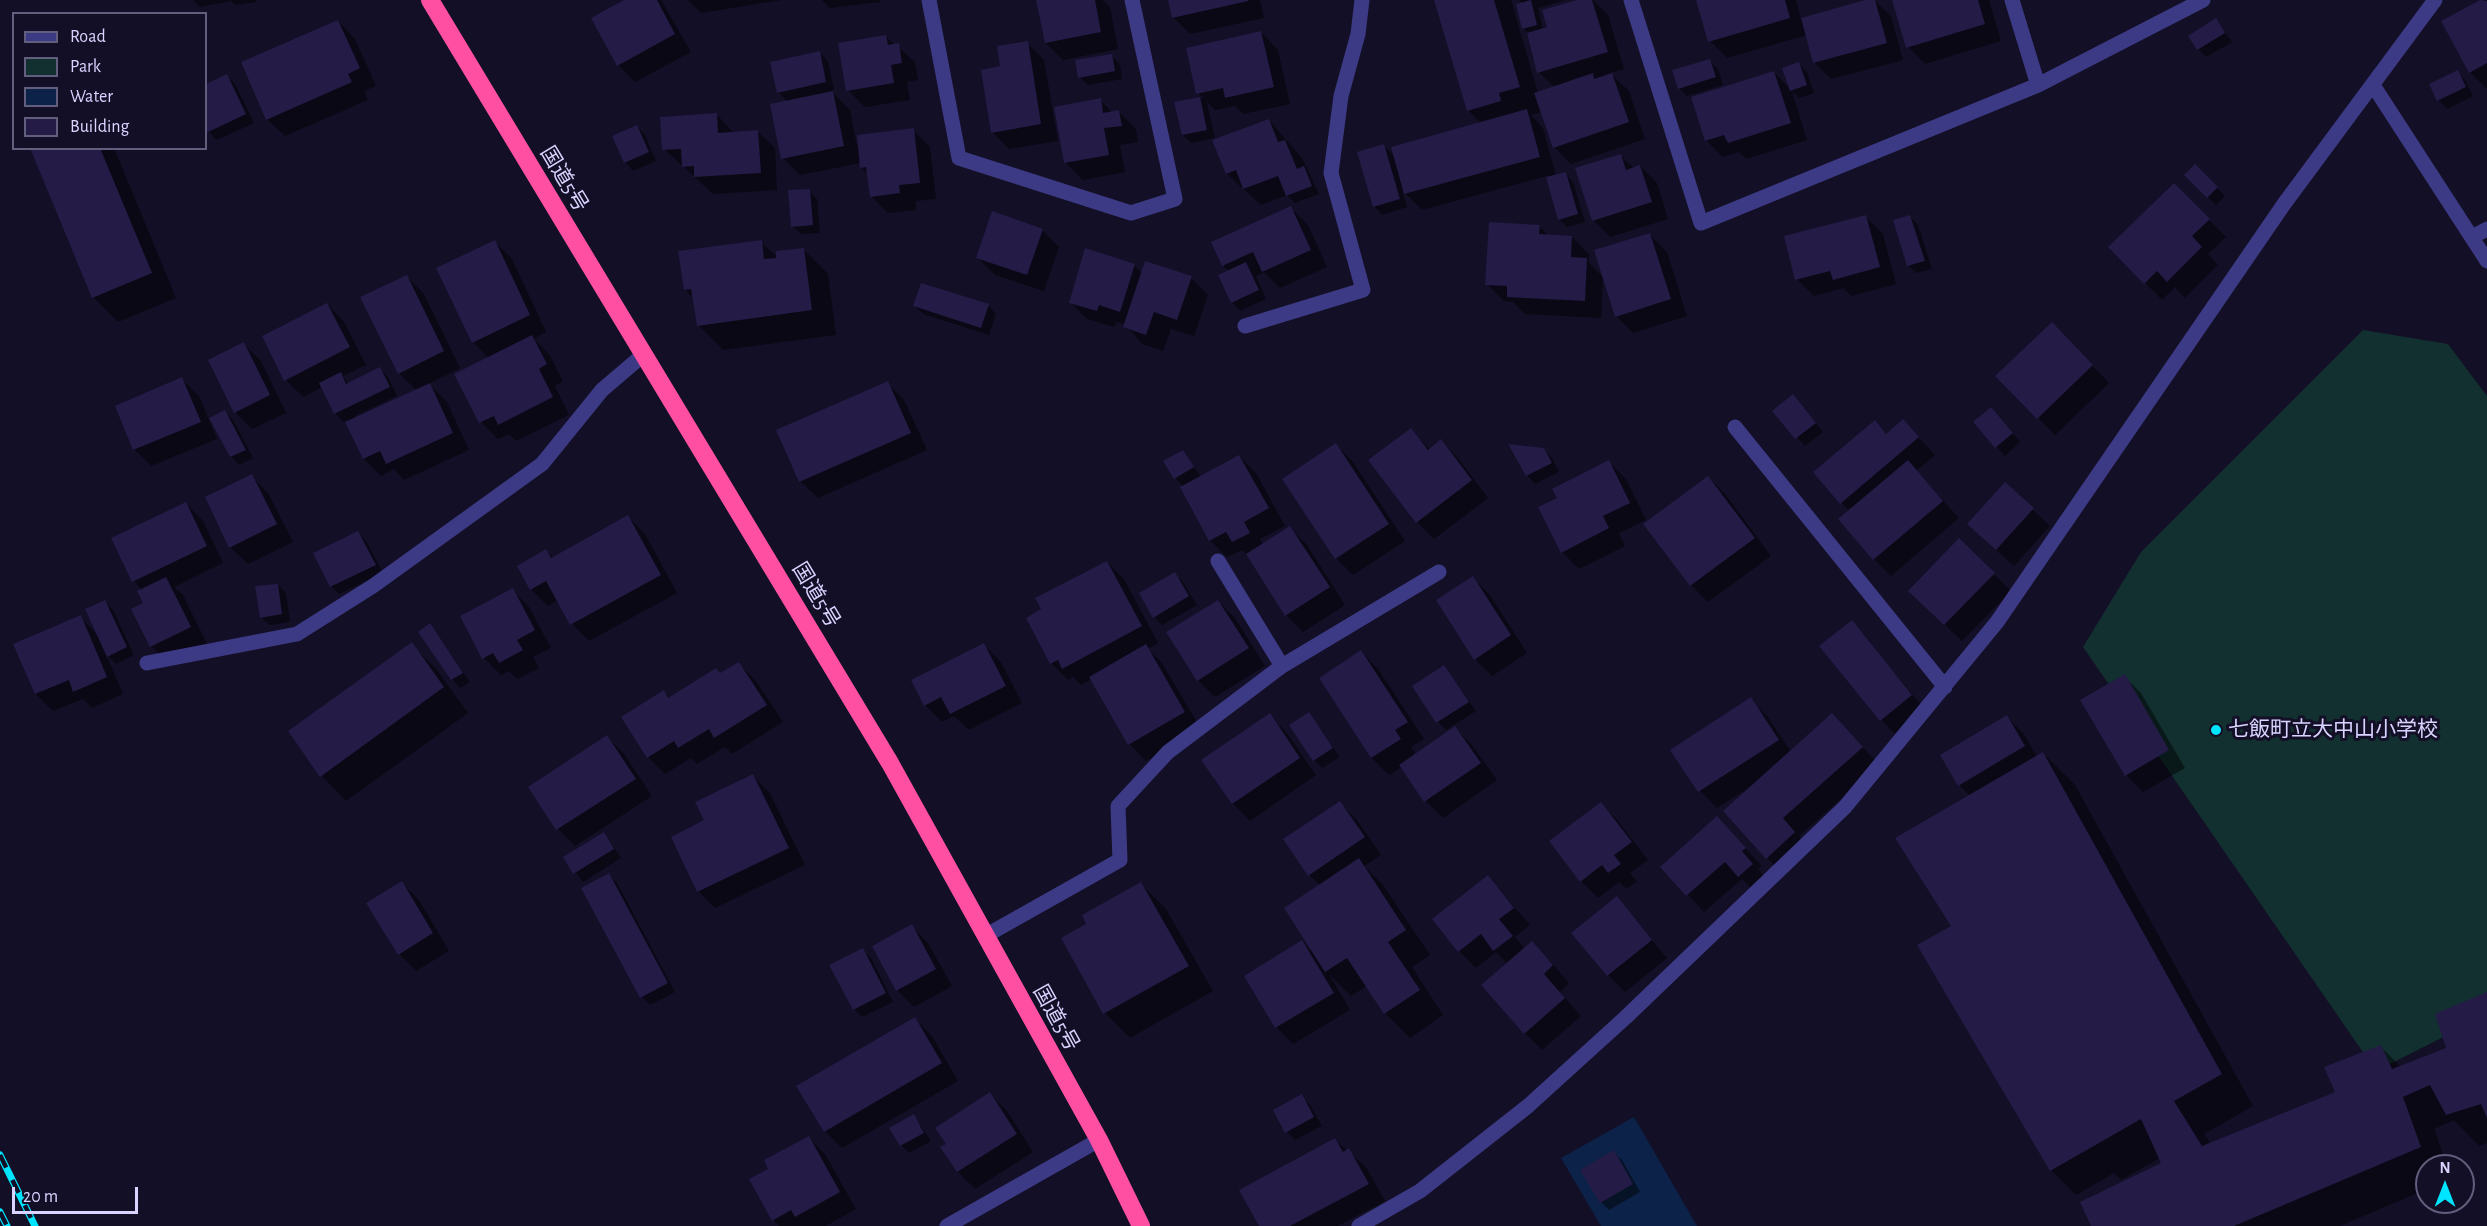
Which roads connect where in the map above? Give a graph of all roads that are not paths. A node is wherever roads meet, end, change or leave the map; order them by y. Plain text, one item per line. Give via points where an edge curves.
1 (430, 0) edge
2 (929, 0) edge
3 (1132, 0) edge
4 (1362, 0) edge
5 (1631, 0) edge
6 (2012, 0) edge
7 (2203, 0) edge
8 (2435, 0) edge
9 (2373, 84) junction
10 (2038, 85) junction
11 (2487, 229) edge
12 (2472, 237) junction
13 (2487, 261) edge
14 (1245, 326) dead end
15 (644, 355) junction
16 (1735, 427) dead end
17 (1218, 561) dead end
18 (1440, 572) dead end
19 (147, 663) dead end
20 (1282, 666) junction
21 (1945, 687) junction
22 (985, 936) junction
23 (1099, 1140) junction
24 (947, 1226) edge
25 (1141, 1226) edge
26 (1359, 1226) edge

1 - 15 highway, 国道5号
2 - 3 street via 959,158 1131,213 1175,199
4 - 14 street via 1358,34 1341,96 1331,173 1363,290
5 - 10 street via 1701,223
6 - 10 street
7 - 10 street
8 - 9 street
9 - 12 street
9 - 21 street via 2284,204 1997,622
11 - 12 street
12 - 13 street
15 - 19 street via 602,390 542,464 372,586 297,634
15 - 22 highway, 国道5号 via 890,763
16 - 21 street
17 - 20 street
18 - 20 street
20 - 22 street via 1168,752 1118,806 1120,860
21 - 26 street via 1845,807 1626,1017 1528,1106 1429,1184
22 - 23 highway, 国道5号
23 - 24 street
23 - 25 highway, 国道5号

